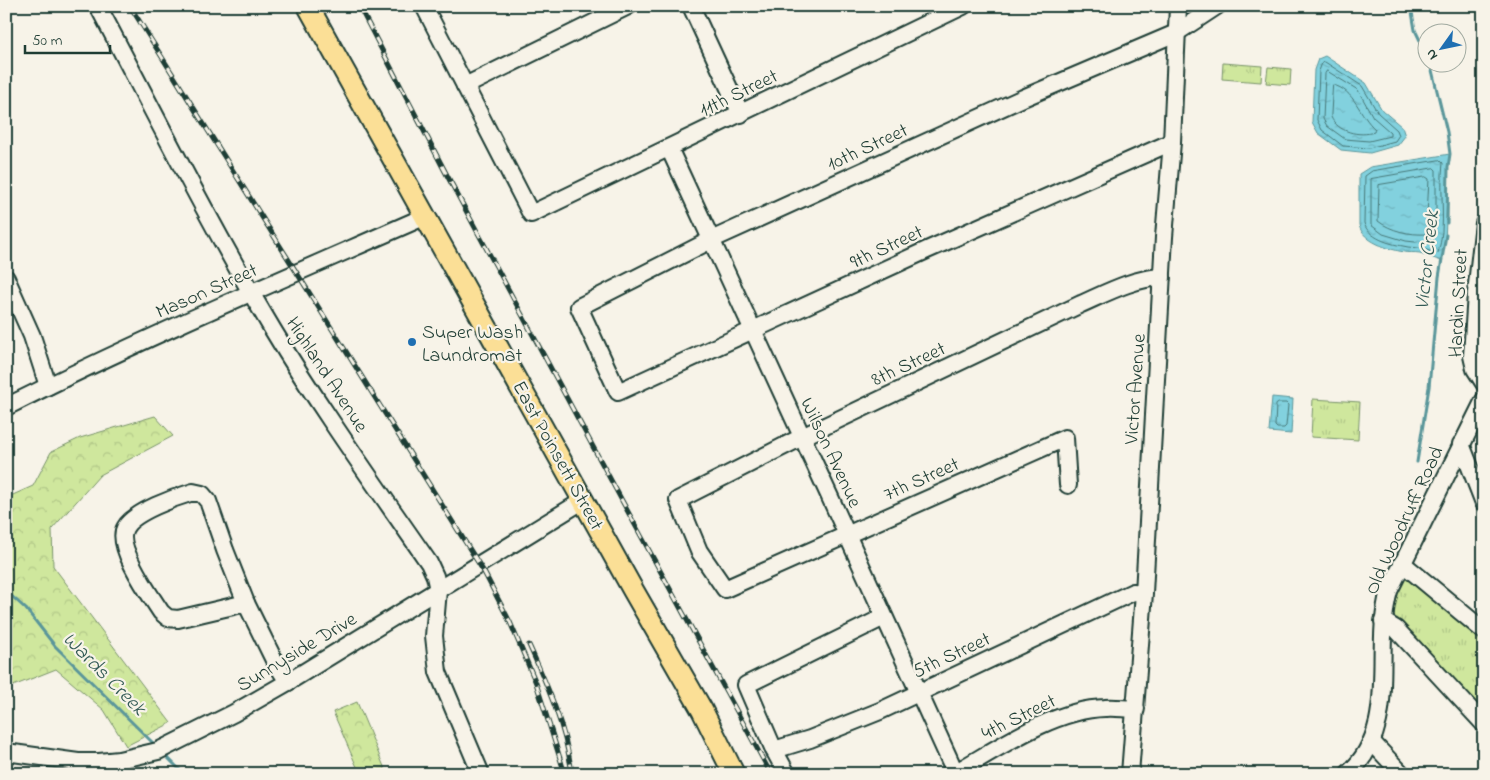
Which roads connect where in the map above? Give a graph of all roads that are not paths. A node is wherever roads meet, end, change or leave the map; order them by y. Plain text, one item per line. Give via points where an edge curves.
1 (98, 6) edge
2 (308, 6) edge
3 (424, 6) edge
4 (628, 6) edge
5 (691, 6) edge
6 (963, 6) edge
7 (1178, 6) edge
8 (1217, 6) edge
9 (1176, 33) junction
10 (465, 86) junction
11 (741, 114) junction
12 (1172, 142) junction
13 (669, 148) junction
14 (426, 216) junction
15 (1484, 223) edge
16 (711, 240) junction
17 (1162, 276) junction
18 (6, 278) edge
19 (251, 293) junction
20 (753, 332) junction
21 (1484, 383) edge
22 (48, 386) junction
23 (618, 392) joint
24 (1484, 400) edge
25 (6, 407) edge
26 (802, 437) junction
27 (1462, 444) junction
28 (1068, 484) dead end
29 (584, 500) junction
30 (1484, 502) edge
31 (846, 535) junction
32 (1402, 563) junction
33 (725, 589) joint
34 (438, 590) junction
35 (1144, 594) junction
36 (246, 603) junction
37 (884, 617) junction
38 (1383, 622) junction
39 (1484, 631) edge
40 (288, 682) junction
41 (918, 692) junction
42 (1136, 709) junction
43 (1484, 724) edge
44 (1372, 742) junction
45 (774, 750) junction
46 (6, 752) edge
47 (82, 768) edge
48 (955, 773) edge
49 (481, 774) edge
50 (734, 774) edge
51 (787, 774) edge
52 (1130, 774) edge
53 (1348, 774) edge
54 (1402, 774) edge

1 - 19 street, Highland Avenue
2 - 14 main road, East Poinsett Street
3 - 10 street
4 - 10 street
5 - 11 street
6 - 11 street, 11th Street
7 - 9 street, Victor Avenue
8 - 9 street, 10th Street
9 - 12 street, Victor Avenue
9 - 16 street, 10th Street via 1023,98
10 - 13 street, 11th Street via 531,214
11 - 13 street, 11th Street
12 - 17 street, Victor Avenue
12 - 20 street, 9th Street via 927,250
13 - 16 street, Wilson Avenue
14 - 19 street, Mason Street
14 - 29 main road, East Poinsett Street
15 - 21 street, Hardin Street via 1472,356 1475,369
16 - 20 street, Wilson Avenue
16 - 23 street, 10th Street via 579,307
17 - 26 street, 8th Street via 1118,288 1081,304
17 - 35 street, Victor Avenue
18 - 22 street via 32,336
19 - 22 street, Mason Street
19 - 34 street, Highland Avenue via 322,407 429,563
20 - 23 street, 9th Street
20 - 26 street, Wilson Avenue
22 - 25 street, Mason Street
24 - 27 street, Old Woodruff Road
26 - 31 street, Wilson Avenue
26 - 33 street, 8th Street via 678,500 699,551
27 - 30 street
27 - 32 street, Old Woodruff Road
28 - 31 street, 7th Street via 1065,438
29 - 34 street, Sunnyside Drive
29 - 50 main road, East Poinsett Street via 702,710
31 - 33 street, 7th Street
31 - 37 street, Wilson Avenue
32 - 38 street, Old Woodruff Road via 1389,591
32 - 39 street
34 - 40 street, Sunnyside Drive
34 - 49 street, Highland Avenue via 434,636 438,672
35 - 41 street, 5th Street via 1133,592
35 - 42 street, Victor Avenue
36 - 36 street via 208,501 202,494 193,492 161,504 132,520 125,528 122,538 135,570 168,618 178,619
36 - 40 street
37 - 41 street, Wilson Avenue
37 - 45 street via 746,685
38 - 43 street via 1396,629
38 - 44 street, Old Woodruff Road via 1382,699
40 - 47 street, Sunnyside Drive via 164,748
41 - 45 street, 5th Street via 845,726
41 - 48 street, Wilson Avenue
42 - 48 street, 4th Street via 1104,708 1066,715 1031,730
42 - 52 street, Victor Avenue
44 - 53 street, Old Woodruff Road
44 - 54 street
45 - 51 street
46 - 47 street, Sunnyside Drive

